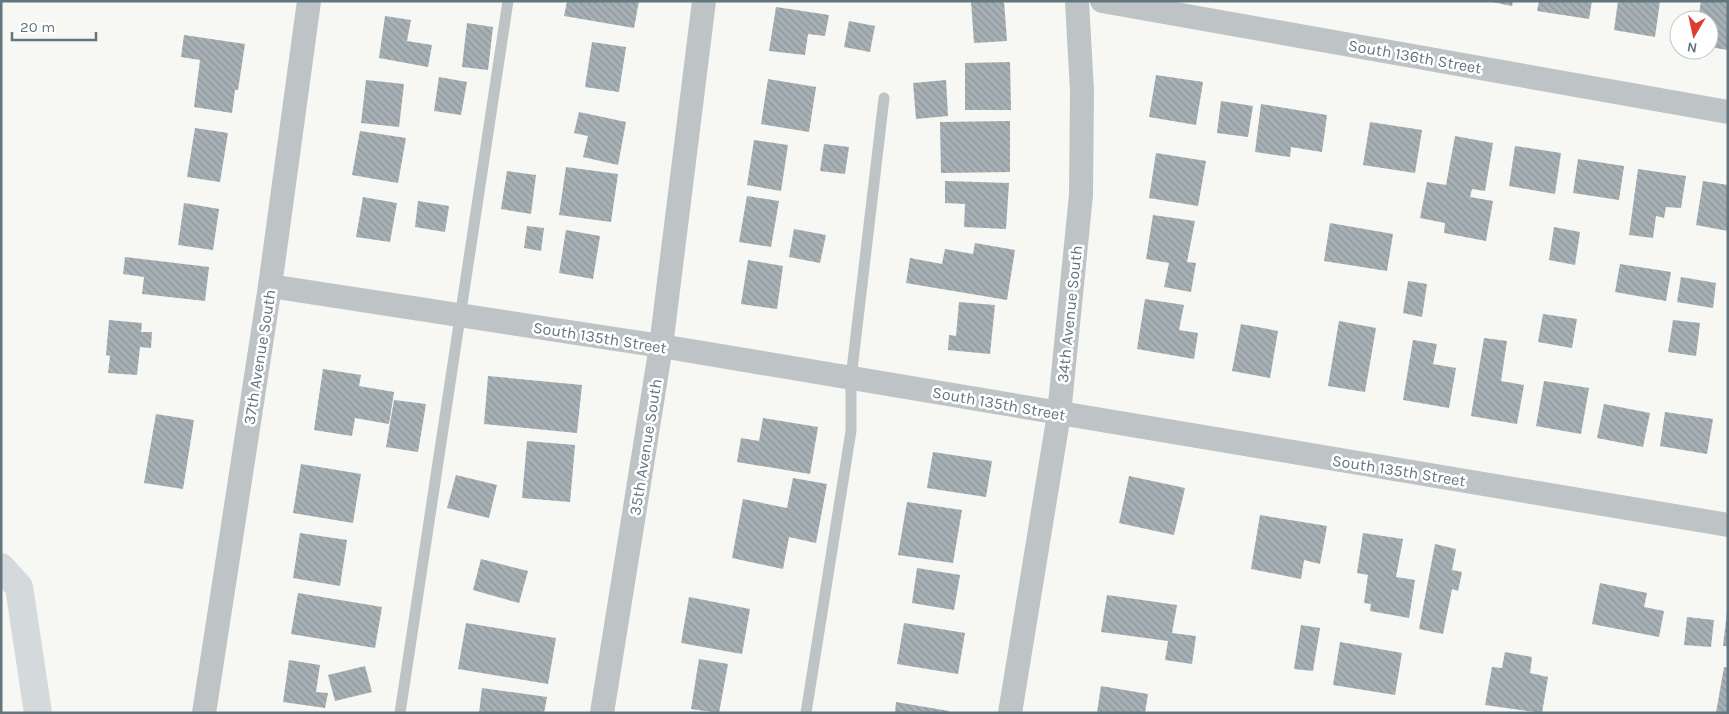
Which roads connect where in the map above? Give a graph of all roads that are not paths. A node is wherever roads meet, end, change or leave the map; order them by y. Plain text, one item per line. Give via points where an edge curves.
1 (309, 1) edge
2 (508, 1) edge
3 (704, 1) edge
4 (1077, 1) edge
5 (1102, 1) edge
6 (884, 98) dead end
7 (1728, 112) edge
8 (270, 286) junction
9 (460, 316) junction
10 (661, 346) junction
11 (851, 378) junction
12 (1059, 414) junction
13 (1728, 525) edge
14 (1, 567) edge
15 (38, 713) edge
16 (204, 713) edge
17 (400, 713) edge
18 (602, 713) edge
19 (806, 713) edge
20 (1010, 713) edge

1 - 8 street, 37th Avenue South
2 - 9 lane
3 - 10 street, 35th Avenue South
4 - 12 street, 34th Avenue South via 1082,91 1081,195
5 - 7 street, South 136th Street
6 - 11 lane
8 - 9 street, South 135th Street
8 - 16 street, 37th Avenue South
9 - 10 street, South 135th Street
9 - 17 lane
10 - 11 street, South 135th Street
10 - 18 street, 35th Avenue South
11 - 12 street, South 135th Street
11 - 19 lane via 851,431
12 - 13 street, South 135th Street
12 - 20 street, 34th Avenue South
14 - 15 main road via 19,587

